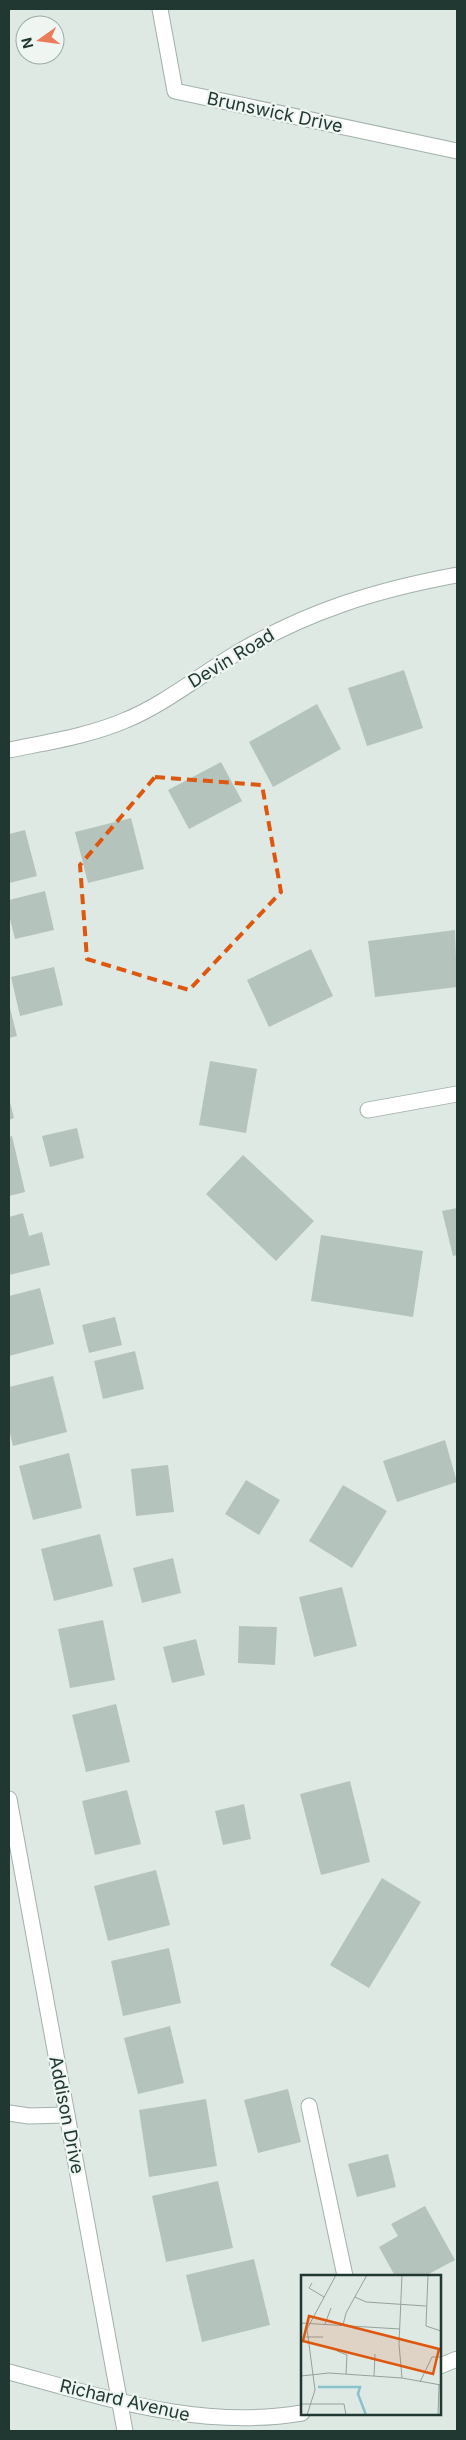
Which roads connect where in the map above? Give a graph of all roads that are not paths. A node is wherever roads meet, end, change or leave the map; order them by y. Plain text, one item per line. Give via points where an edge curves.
1 (160, 9) edge
2 (457, 151) edge
3 (457, 575) edge
4 (9, 750) edge
5 (457, 1094) edge
6 (368, 1110) dead end
7 (9, 1799) edge
8 (309, 2106) dead end
9 (9, 2113) edge
10 (67, 2115) junction
11 (345, 2275) edge
12 (457, 2359) edge
13 (441, 2366) edge
14 (9, 2377) edge
15 (118, 2401) junction
16 (301, 2413) edge
17 (124, 2431) edge

1 - 2 street, Brunswick Drive via 175,91
3 - 4 street, Devin Road via 417,582 294,621 128,720 91,732
5 - 6 street
7 - 10 street, Addison Drive
8 - 11 street
9 - 10 street
10 - 15 street, Addison Drive
12 - 13 street
14 - 15 street, Richard Avenue
15 - 16 street, Richard Avenue via 188,2416 232,2419
15 - 17 street, Addison Drive

